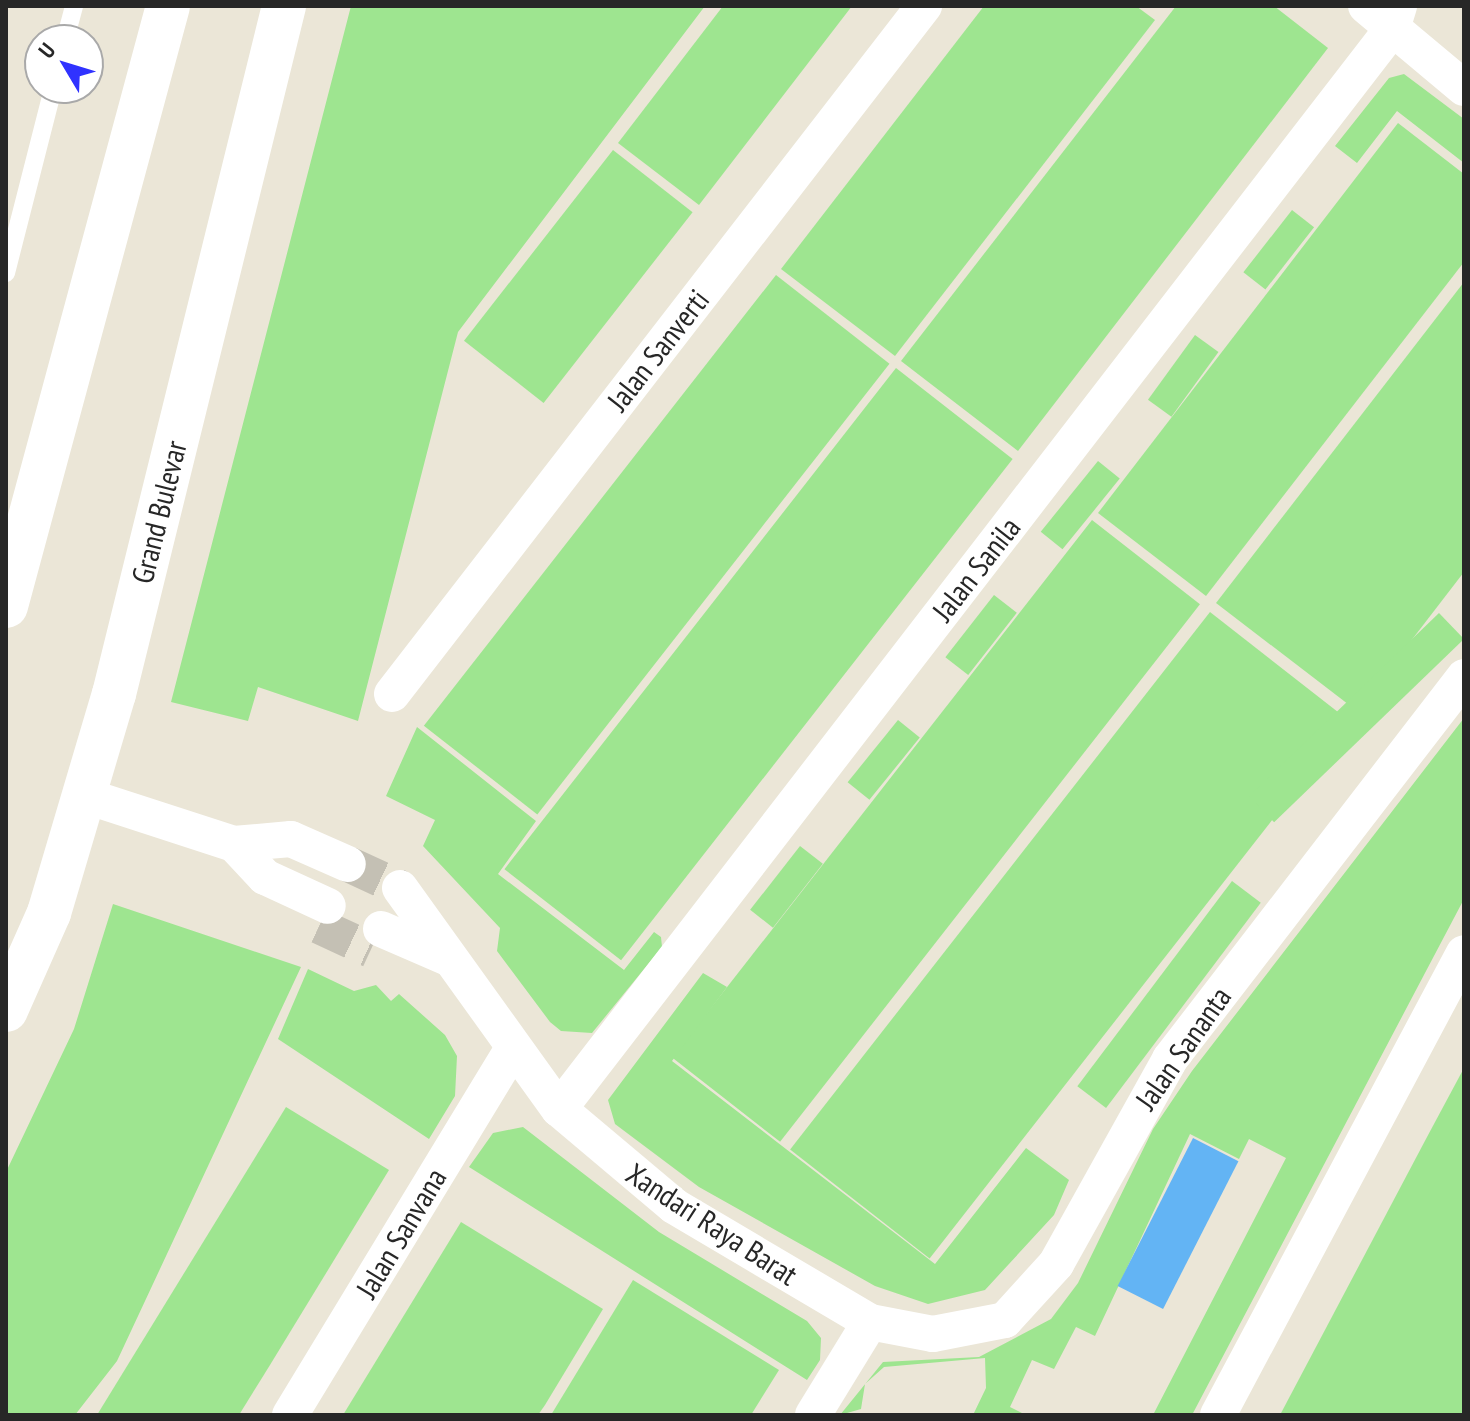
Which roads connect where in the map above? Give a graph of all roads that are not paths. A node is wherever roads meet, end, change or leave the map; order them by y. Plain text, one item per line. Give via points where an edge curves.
1 (168, 6) edge
2 (284, 6) edge
3 (924, 6) edge
4 (1386, 14) edge
5 (1464, 88) edge
6 (49, 104) edge
7 (6, 273) edge
8 (6, 606) edge
9 (1464, 677) edge
10 (392, 694) dead end
11 (83, 795) junction
12 (234, 844) junction
13 (352, 853) tunnel mouth
14 (405, 878) tunnel mouth
15 (323, 916) tunnel mouth
16 (376, 939) tunnel mouth
17 (1464, 953) edge
18 (439, 954) junction
19 (6, 1010) edge
20 (512, 1050) junction
21 (559, 1109) junction
22 (870, 1322) junction
23 (290, 1415) edge
24 (813, 1415) edge
25 (1218, 1415) edge

1 - 8 street
2 - 11 street, Grand Bulevar
3 - 10 street, Jalan Sanverti
4 - 5 street
4 - 21 street, Jalan Sanila
6 - 7 lane
9 - 22 street, Jalan Sananta via 1170,1059 1056,1264 1005,1320 933,1334
11 - 12 street
11 - 19 street, Grand Bulevar via 49,913
12 - 13 street via 335,833
12 - 15 street via 265,877
14 - 18 street, Xandari Raya Barat
16 - 18 street
17 - 25 street
18 - 20 street, Xandari Raya Barat
20 - 21 street, Xandari Raya Barat
20 - 23 street, Jalan Sanvana
21 - 22 street, Xandari Raya Barat via 674,1206
22 - 24 street

